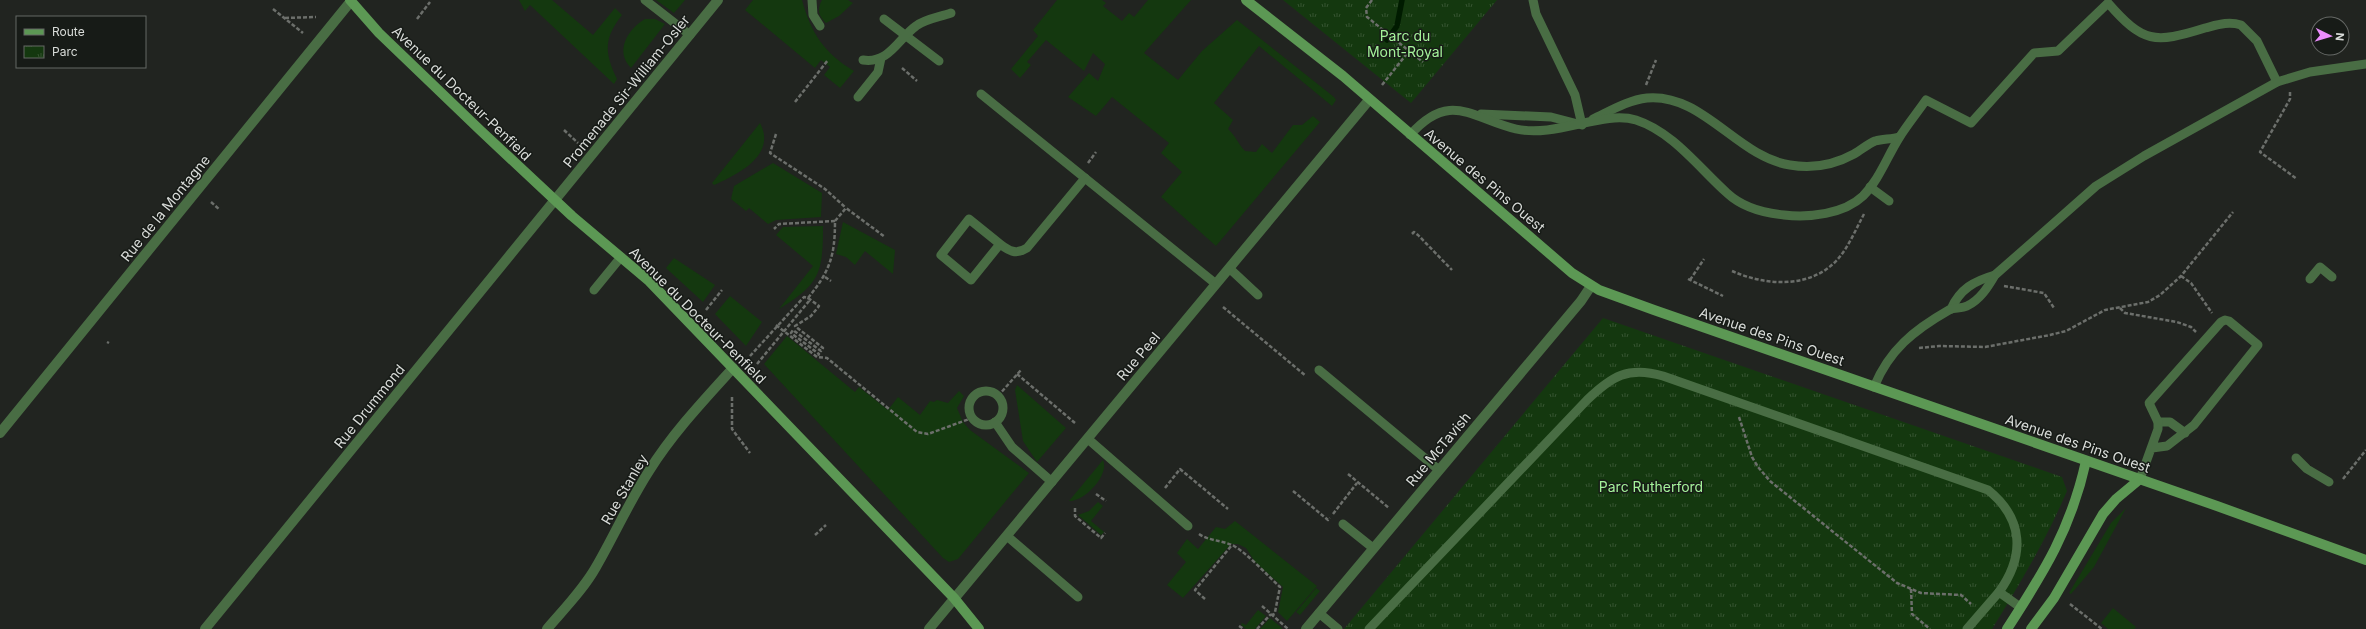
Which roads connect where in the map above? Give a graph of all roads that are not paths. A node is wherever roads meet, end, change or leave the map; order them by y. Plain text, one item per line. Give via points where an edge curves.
1 (351, 0) edge
2 (645, 0) edge
3 (718, 0) edge
4 (812, 0) edge
5 (1246, 0) edge
6 (1533, 0) edge
7 (2109, 1) edge
8 (951, 13) dead end
9 (884, 19) dead end
10 (820, 26) dead end
11 (690, 34) junction
12 (904, 37) junction
13 (881, 58) junction
14 (863, 60) dead end
15 (939, 61) dead end
16 (2366, 64) edge
17 (2277, 82) junction
18 (980, 94) dead end
19 (858, 97) dead end
20 (1369, 100) junction
21 (1470, 113) junction
22 (1582, 124) junction
23 (1410, 135) junction
24 (1899, 138) junction
25 (1085, 178) junction
26 (1870, 188) junction
27 (555, 200) junction
28 (1889, 201) dead end
29 (1000, 244) junction
30 (621, 257) junction
31 (1229, 268) junction
32 (1995, 275) junction
33 (2332, 277) dead end
34 (2310, 279) dead end
35 (1216, 284) junction
36 (1591, 286) junction
37 (594, 290) dead end
38 (1258, 295) dead end
39 (1951, 309) junction
40 (734, 368) junction
41 (1319, 370) dead end
42 (1874, 387) junction
43 (995, 422) junction
44 (2158, 422) junction
45 (0, 433) edge
46 (2185, 433) junction
47 (1088, 439) junction
48 (2152, 448) junction
49 (2296, 458) dead end
50 (2086, 461) junction
51 (1439, 470) junction
52 (2140, 479) junction
53 (1052, 482) junction
54 (2329, 482) dead end
55 (1343, 524) dead end
56 (1188, 526) dead end
57 (1007, 536) junction
58 (1373, 548) junction
59 (2366, 560) edge
60 (1999, 592) junction
61 (1078, 597) dead end
62 (954, 598) junction
63 (2020, 607) junction
64 (1319, 613) junction
65 (205, 629) edge
66 (547, 629) edge
67 (929, 629) edge
68 (979, 629) edge
69 (1306, 629) edge
70 (1338, 629) edge
71 (1369, 629) edge
72 (1967, 629) edge
73 (2007, 629) edge
74 (2031, 629) edge

1 - 27 main road, Avenue du Docteur-Penfield via 379,33
1 - 45 street, Rue de la Montagne
2 - 11 lane
3 - 11 street, Promenade Sir-William-Osler
4 - 10 lane via 813,15
5 - 20 main road, Avenue des Pins Ouest
6 - 22 lane via 1536,14 1575,95
7 - 17 lane via 2133,30 2148,36 2175,37 2219,24 2241,25 2257,41
7 - 24 lane via 2058,51 2034,53 1971,123 1926,100
8 - 12 lane via 916,25
9 - 12 lane
11 - 27 street, Promenade Sir-William-Osler
12 - 13 lane
12 - 15 lane via 922,46
13 - 14 lane
13 - 19 lane via 878,72
16 - 17 lane via 2310,72
17 - 32 lane via 2107,178
18 - 25 lane
20 - 23 main road, Avenue des Pins Ouest
20 - 31 street, Rue Peel
21 - 22 lane via 1551,117
21 - 22 lane via 1531,131
21 - 23 lane via 1452,109 1438,112 1426,119
22 - 24 lane via 1637,100 1666,100 1697,112 1764,157 1781,164 1798,166 1829,165 1875,141
22 - 26 lane via 1622,118 1642,123 1679,147 1734,199 1767,213 1800,216 1834,211 1858,200
23 - 36 main road, Avenue des Pins Ouest via 1572,273
24 - 26 lane
25 - 29 lane via 1027,248 1017,252 1010,251
25 - 35 lane
26 - 28 lane
27 - 30 main road, Avenue du Docteur-Penfield
27 - 65 street, Rue Drummond
29 - 29 lane via 969,219 941,255 972,280
30 - 37 lane
30 - 40 main road, Avenue du Docteur-Penfield via 649,281
31 - 35 street, Rue Peel
31 - 38 lane
32 - 39 lane via 1976,281 1957,296
32 - 39 lane via 1985,293 1967,307
33 - 34 lane via 2320,267
35 - 47 street, Rue Peel
36 - 42 main road, Avenue des Pins Ouest
36 - 51 street, Rue McTavish
39 - 42 lane via 1896,348 1881,370
40 - 62 main road, Avenue du Docteur-Penfield
40 - 66 street, Rue Stanley via 663,450 635,494 593,572
41 - 51 lane
42 - 50 main road, Avenue des Pins Ouest
43 - 43 lane via 1002,410 1002,402 998,396 988,391 977,393 969,405 972,418 982,424
43 - 53 lane via 1012,447
44 - 46 lane via 2170,422
44 - 46 lane via 2149,403 2221,322 2229,321 2258,345
44 - 48 lane via 2158,433
46 - 48 lane via 2167,446
47 - 53 street, Rue Peel
47 - 56 lane
48 - 52 lane
49 - 54 lane via 2307,469
50 - 52 main road, Avenue des Pins Ouest
50 - 63 main road via 2076,500 2062,537
51 - 58 street, Rue McTavish
52 - 59 main road, Avenue des Pins Ouest
52 - 74 main road via 2103,514 2054,598
53 - 57 street, Rue Peel
55 - 58 lane
57 - 61 lane
57 - 62 street, Rue Peel
58 - 64 street, Rue McTavish
60 - 63 lane
60 - 71 lane via 2010,578 2014,565 2017,551 2016,531 2009,511 1988,490 1649,372 1625,373 1613,378 1587,400
60 - 72 lane
62 - 67 street, Rue Peel
62 - 68 main road, Avenue du Docteur-Penfield
63 - 73 main road
64 - 69 street, Rue McTavish
64 - 70 lane

